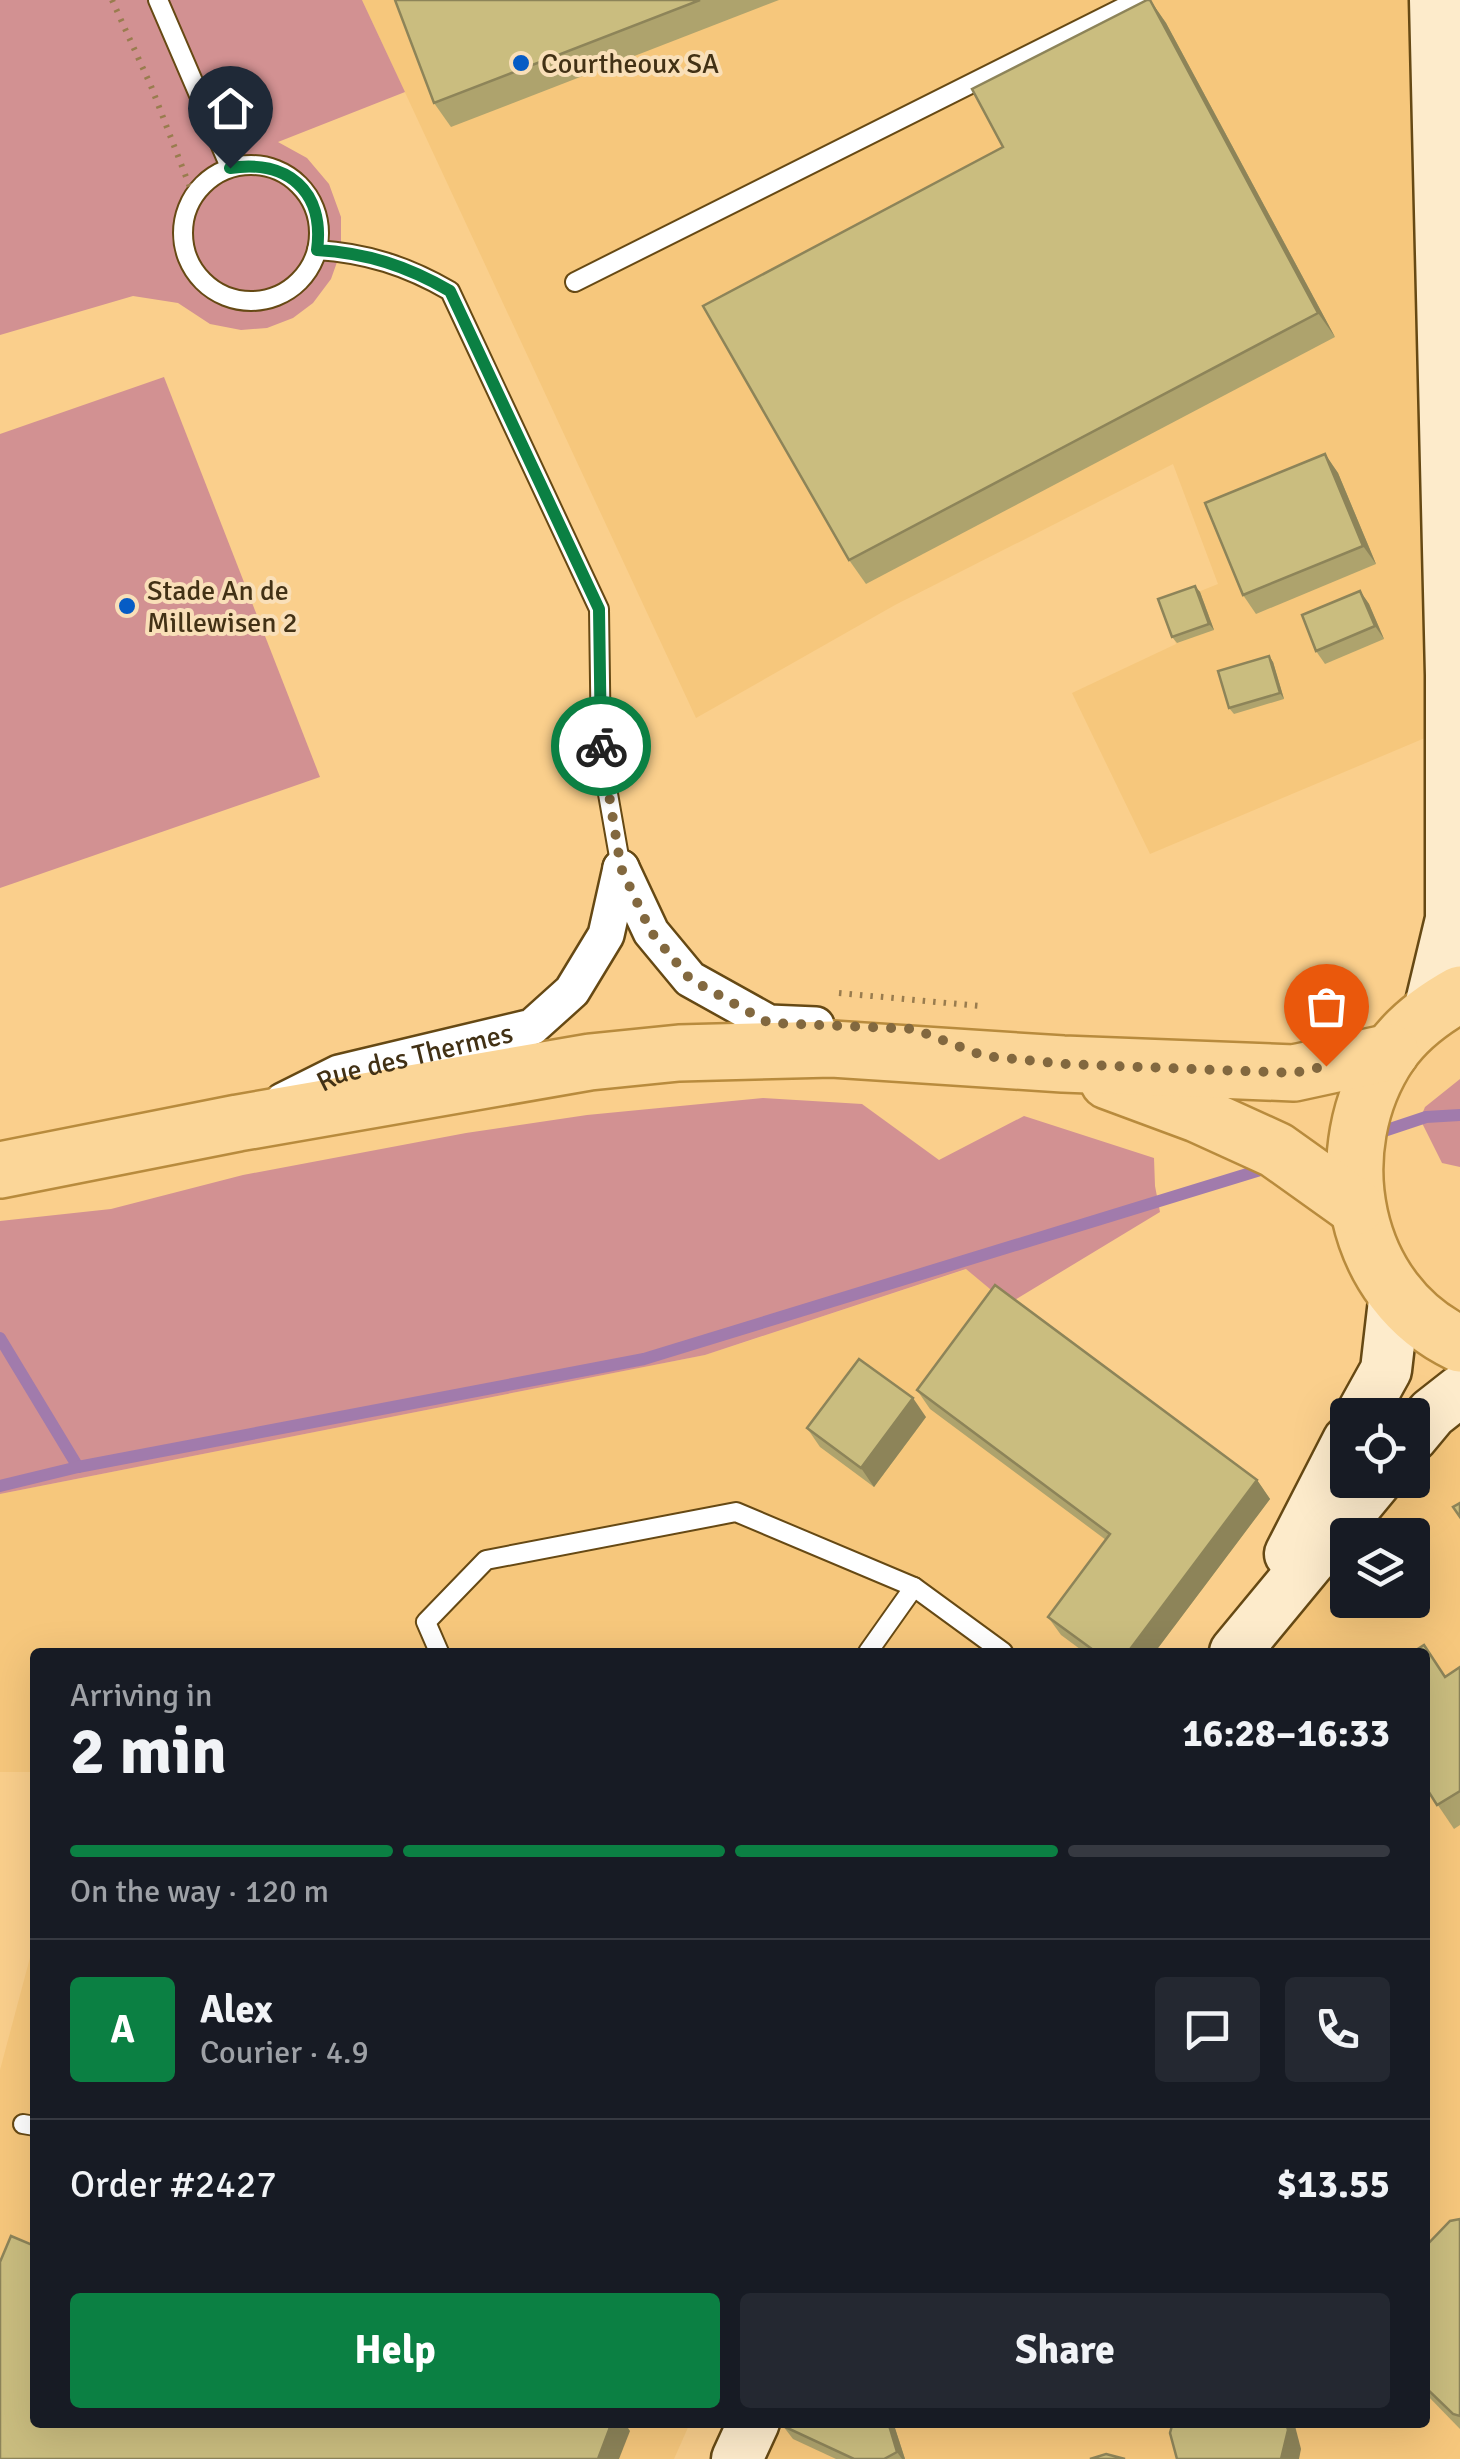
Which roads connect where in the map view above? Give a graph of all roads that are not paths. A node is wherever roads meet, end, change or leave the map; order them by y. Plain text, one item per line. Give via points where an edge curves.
1 (158, 0) edge
2 (1138, 0) edge
3 (1435, 0) edge
4 (230, 168) junction
5 (317, 250) junction
6 (575, 282) dead end
7 (1456, 742) edge
8 (621, 868) junction
9 (1445, 1003) edge
10 (1391, 1052) junction
11 (984, 1056) junction
12 (1064, 1064) junction
13 (238, 1122) junction
14 (0, 1170) edge
15 (1356, 1207) junction
16 (1395, 1292) junction
17 (1460, 1344) edge
18 (1460, 1391) edge
19 (1371, 1398) edge
20 (1430, 1415) edge
21 (1330, 1476) edge
22 (1361, 1498) edge
23 (914, 1586) junction
24 (1244, 1641) edge
25 (437, 1648) edge
26 (871, 1648) edge
27 (998, 1648) edge
28 (751, 2428) edge
29 (737, 2459) edge

1 - 4 lane
2 - 6 lane
3 - 7 street
4 - 5 lane via 251,164 290,176 315,209
4 - 5 lane via 209,178 184,216 188,262 200,279 236,300 257,301 295,285
5 - 8 lane, Rue des Thermes via 412,269 450,291 599,609 601,754
7 - 9 street
8 - 11 street, Rue des Thermes via 651,932 690,979 769,1023 914,1029
8 - 13 street, Rue des Thermes via 606,935 572,991 532,1027 339,1073
9 - 10 main road
10 - 12 main road via 1294,1073
10 - 15 main road via 1364,1104 1353,1155
11 - 12 main road
11 - 13 main road via 832,1049 679,1053
12 - 15 main road via 1276,1150
13 - 14 main road
15 - 16 main road via 1370,1252
16 - 17 main road
16 - 19 street via 1386,1370
18 - 20 street
21 - 24 street
22 - 24 street
23 - 25 lane via 736,1512 486,1560 426,1622
23 - 26 lane
23 - 27 lane
28 - 29 street

